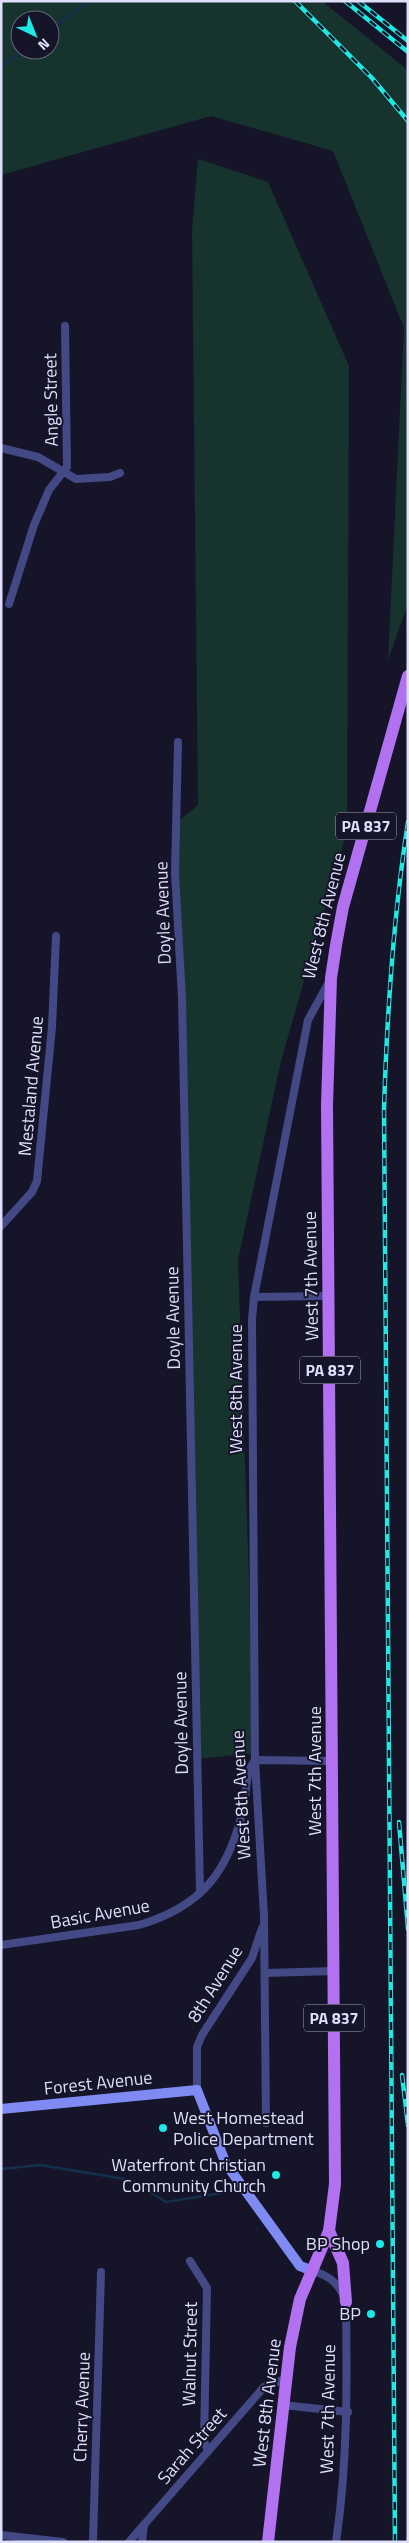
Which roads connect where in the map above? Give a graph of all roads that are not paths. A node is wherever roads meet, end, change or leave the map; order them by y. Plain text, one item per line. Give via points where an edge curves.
1 (65, 326) dead end
2 (1, 448) edge
3 (120, 472) dead end
4 (65, 473) junction
5 (9, 604) dead end
6 (408, 676) edge
7 (178, 742) dead end
8 (56, 936) dead end
9 (331, 978) junction
10 (1, 1226) edge
11 (329, 1296) junction
12 (254, 1297) junction
13 (255, 1760) junction
14 (333, 1761) junction
15 (200, 1893) junction
16 (264, 1916) junction
17 (1, 1945) edge
18 (334, 1972) junction
19 (266, 1973) junction
20 (197, 2090) junction
21 (1, 2109) edge
22 (266, 2123) dead end
23 (328, 2231) junction
24 (190, 2262) dead end
25 (312, 2271) junction
26 (100, 2272) dead end
27 (346, 2302) junction
28 (285, 2379) junction
29 (283, 2405) junction
30 (348, 2412) junction
31 (208, 2451) junction
32 (144, 2525) junction
33 (1, 2535) edge
34 (64, 2542) edge
35 (93, 2542) edge
36 (129, 2542) edge
37 (142, 2542) edge
38 (268, 2542) edge
39 (336, 2542) edge

1 - 4 street, Angle Street via 68,397
2 - 4 street via 38,457
3 - 4 street via 110,477 76,479
4 - 5 street via 49,490 34,525
6 - 9 main road, West 8th Avenue / PA 837 via 343,907
7 - 15 street, Doyle Avenue via 175,873 182,998
8 - 10 street, Mestaland Avenue via 52,1027 37,1181 32,1192
9 - 11 main road, West 7th Avenue / PA 837 via 327,1043
9 - 12 street, West 8th Avenue via 308,1020
11 - 12 street
11 - 14 main road, West 7th Avenue / PA 837
12 - 13 street, West 8th Avenue
13 - 14 street
13 - 15 street, Basic Avenue via 248,1773 233,1842 218,1874
13 - 16 street, West 8th Avenue
14 - 18 main road, West 7th Avenue / PA 837
15 - 17 street, Basic Avenue via 155,1921
16 - 19 street, West 8th Avenue
16 - 20 street, 8th Avenue via 252,1958 197,2047
18 - 19 street
18 - 23 main road, West 7th Avenue / PA 837 via 335,2184
19 - 22 street, West 8th Avenue
20 - 21 street, Forest Avenue
20 - 25 street, 8th Avenue via 226,2164 300,2266
23 - 25 main road, West 7th Avenue / PA 837
23 - 27 main road via 343,2263
24 - 31 street, Walnut Street via 207,2288 204,2441
25 - 27 street, West 7th Avenue via 335,2282
25 - 28 main road, West 8th Avenue / PA 837 via 300,2300
26 - 35 street, Cherry Avenue
27 - 30 street, West 7th Avenue
28 - 29 main road, West 8th Avenue / PA 837
28 - 31 street, Sarah Street via 264,2387
29 - 30 street
29 - 38 main road, West 8th Avenue / PA 837
30 - 39 street, West 7th Avenue via 344,2490
31 - 32 street, Sarah Street
32 - 36 street, Sarah Street
32 - 37 street
33 - 34 street

